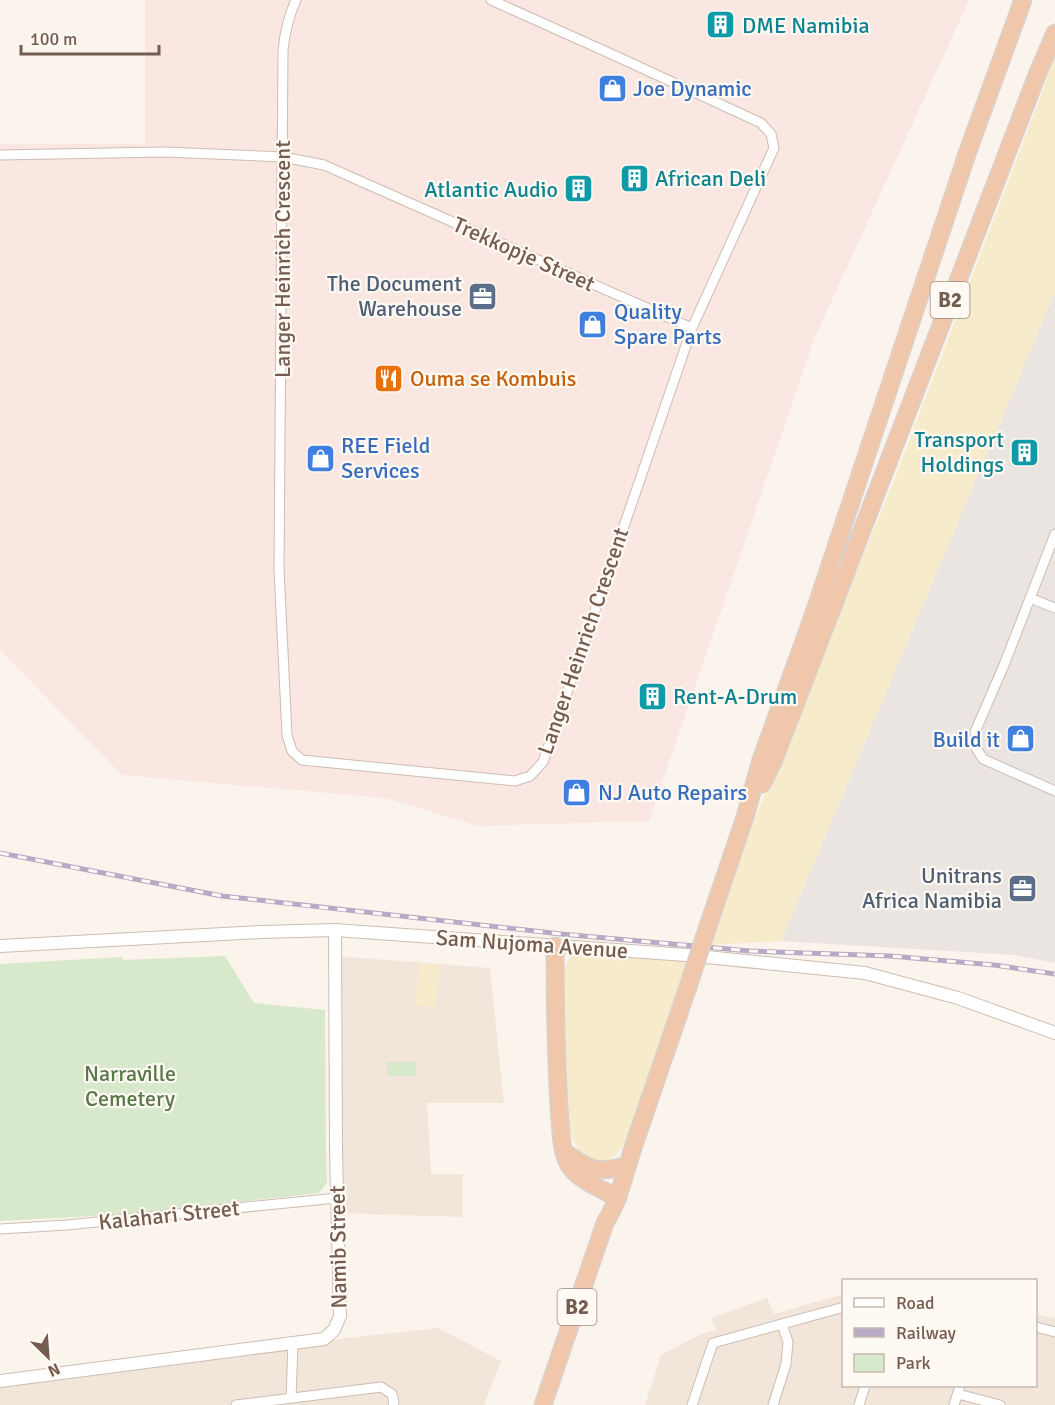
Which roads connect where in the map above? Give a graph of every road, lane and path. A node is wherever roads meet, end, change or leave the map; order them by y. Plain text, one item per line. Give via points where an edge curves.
1 (296, 0) edge
2 (490, 0) edge
3 (1023, 0) edge
4 (1055, 33) edge
5 (0, 155) edge
6 (283, 157) junction
7 (692, 328) junction
8 (1055, 534) edge
9 (1030, 598) junction
10 (1055, 608) edge
11 (1055, 791) edge
12 (745, 817) junction
13 (335, 930) junction
14 (0, 945) edge
15 (555, 946) junction
16 (1055, 1033) edge
17 (564, 1150) junction
18 (627, 1165) junction
19 (337, 1198) junction
20 (617, 1198) junction
21 (0, 1229) edge
22 (842, 1307) edge
23 (782, 1324) junction
24 (1037, 1328) edge
25 (1055, 1332) edge
26 (293, 1344) junction
27 (0, 1381) edge
28 (865, 1387) edge
29 (959, 1390) edge
30 (291, 1398) junction
31 (236, 1405) edge
32 (393, 1405) edge
33 (543, 1405) edge
34 (550, 1405) edge
35 (692, 1405) edge
36 (773, 1405) edge
37 (859, 1405) edge
38 (954, 1405) edge
39 (1000, 1405) edge

1 - 6 street, Langer Heinrich Crescent via 285,30
2 - 7 street, Langer Heinrich Crescent via 761,123 771,134 774,148
3 - 12 highway, B2 via 964,162
4 - 12 highway, B2 via 773,762
5 - 6 street, Trekkopje Street via 164,153
6 - 7 street, Trekkopje Street via 324,165
6 - 7 street, Langer Heinrich Crescent via 279,569 287,735 292,751 302,759 515,781 530,776 543,762
8 - 9 street
9 - 10 street
9 - 11 street via 975,732 976,748 983,759
12 - 18 highway, B2, bridge
13 - 14 street, Sam Nujoma Avenue
13 - 15 street, Sam Nujoma Avenue
13 - 19 street, Namib Street
15 - 16 street, Sam Nujoma Avenue via 865,973 958,998
15 - 17 highway via 555,1041
17 - 18 highway via 592,1169
17 - 20 highway via 572,1169
18 - 20 highway, B2
19 - 21 street, Kalahari Street
19 - 26 street, Namib Street via 340,1316 324,1340
20 - 33 highway, B2
20 - 34 highway, B2
22 - 23 street
23 - 35 street via 713,1343
23 - 36 street via 788,1342 786,1364
24 - 25 street
26 - 27 street, Namib Street
26 - 30 street
28 - 37 street
29 - 38 street
29 - 39 street
30 - 31 street
30 - 32 street via 381,1387 392,1394

